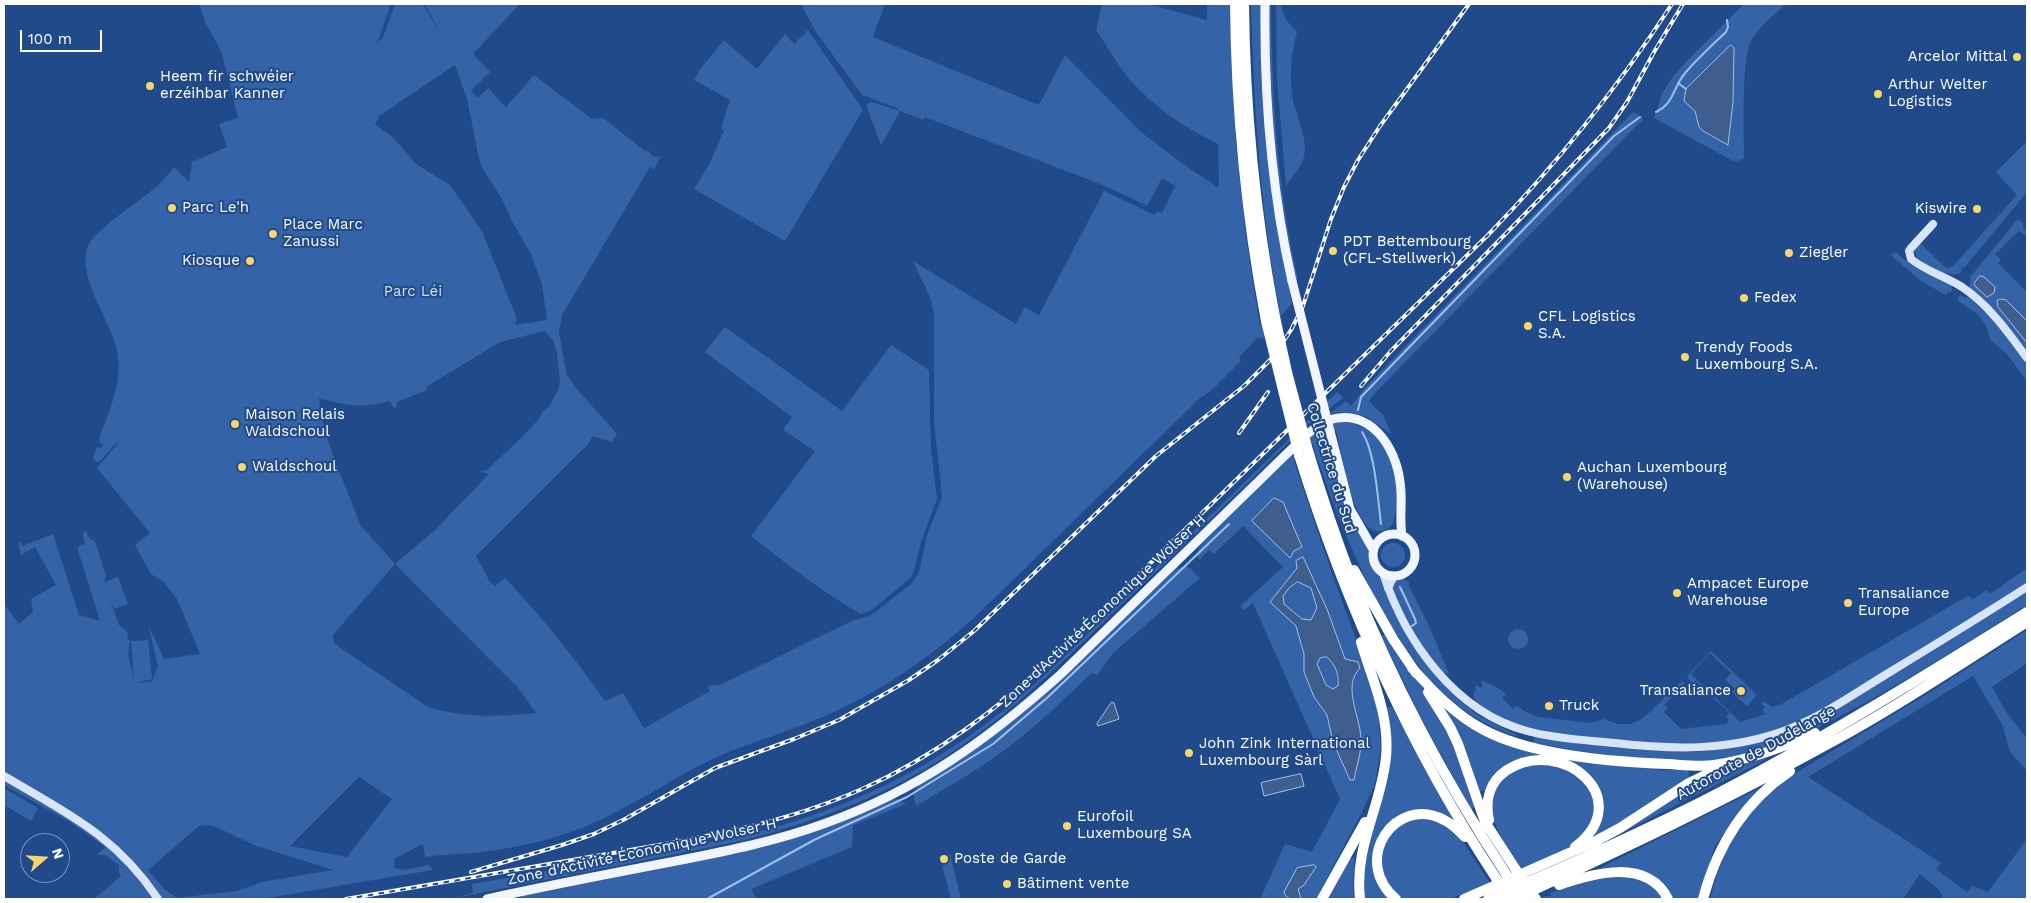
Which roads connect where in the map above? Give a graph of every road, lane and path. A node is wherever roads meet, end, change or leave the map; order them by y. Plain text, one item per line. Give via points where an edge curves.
1 (1235, 4) edge
2 (1244, 4) edge
3 (1265, 4) edge
4 (1933, 224) dead end
5 (2027, 358) edge
6 (1400, 509) junction
7 (1362, 529) junction
8 (1386, 536) junction
9 (1402, 536) junction
10 (1339, 543) junction
11 (1374, 549) junction
12 (1383, 573) junction
13 (1394, 576) junction
14 (2027, 587) edge
15 (1388, 588) junction
16 (1349, 600) junction
17 (2027, 612) edge
18 (2027, 622) edge
19 (1412, 668) junction
20 (1850, 718) junction
21 (1830, 743) junction
22 (1734, 761) junction
23 (4, 776) edge
24 (1375, 803) junction
25 (1496, 840) junction
26 (1480, 854) junction
27 (1551, 862) junction
28 (1511, 872) junction
29 (158, 899) edge
30 (487, 899) edge
31 (1322, 899) edge
32 (1360, 899) edge
33 (1396, 899) edge
34 (1464, 899) edge
35 (1488, 899) edge
36 (1510, 899) edge
37 (1514, 899) edge
38 (1518, 899) edge
39 (1523, 899) edge
40 (1536, 899) edge
41 (1668, 899) edge
42 (1703, 899) edge

1 - 16 highway, Collectrice du Sud, bridge via 1242,161 1266,321 1299,455
2 - 10 highway, Collectrice du Sud, bridge via 1252,159 1274,312 1307,447
3 - 7 main road, bridge via 1270,155 1282,234 1350,509
4 - 5 main road via 1909,251 1911,259 1960,286 1982,303
6 - 8 main road, Zone d'Activité Économique Wolser H via 1394,527
6 - 9 main road, Zone d'Activité Économique Wolser H
6 - 30 main road, Zone d'Activité Économique Wolser H via 1398,471 1392,451 1381,434 1352,419 1330,420 1306,435 1022,709 978,743 929,774 858,810 791,835 748,847
7 - 8 main road via 1369,534
7 - 11 main road
8 - 9 main road
8 - 11 main road
9 - 13 main road via 1412,544 1414,556 1404,573
10 - 19 highway
10 - 28 highway, Collectrice du Sud via 1372,628 1418,726 1445,776
11 - 12 main road via 1374,562
12 - 13 main road
12 - 15 main road
13 - 15 main road
14 - 15 main road via 1809,720 1756,740 1697,749 1549,736 1492,718 1457,691 1421,650 1396,610
16 - 24 highway via 1379,694 1386,735 1386,756
16 - 26 highway, Collectrice du Sud via 1383,678
17 - 20 highway, Autoroute de Dudelange
18 - 21 highway, Autoroute de Dudelange
19 - 22 highway via 1458,713 1507,741 1567,754 1648,763 1712,765
19 - 25 highway via 1450,727 1478,805
20 - 22 highway via 1775,751
20 - 35 highway, Autoroute de Dudelange via 1702,801 1586,858
21 - 37 highway, Autoroute de Dudelange via 1673,825
21 - 42 highway via 1774,781 1749,805 1727,838
22 - 27 highway via 1689,783 1620,828
23 - 29 main road via 73,816 104,839 130,862
24 - 31 highway
24 - 32 highway via 1361,853 1358,873
25 - 27 highway via 1488,820 1488,797 1502,773 1534,760 1571,766 1594,788 1599,814 1584,841
25 - 28 highway
26 - 33 highway via 1455,826 1444,819 1419,815 1398,822 1384,836 1377,856 1379,876
26 - 36 highway, Collectrice du Sud, bridge
27 - 34 highway
28 - 39 highway, Collectrice du Sud, bridge
28 - 40 highway, bridge
38 - 41 highway via 1573,880 1623,871 1649,879

